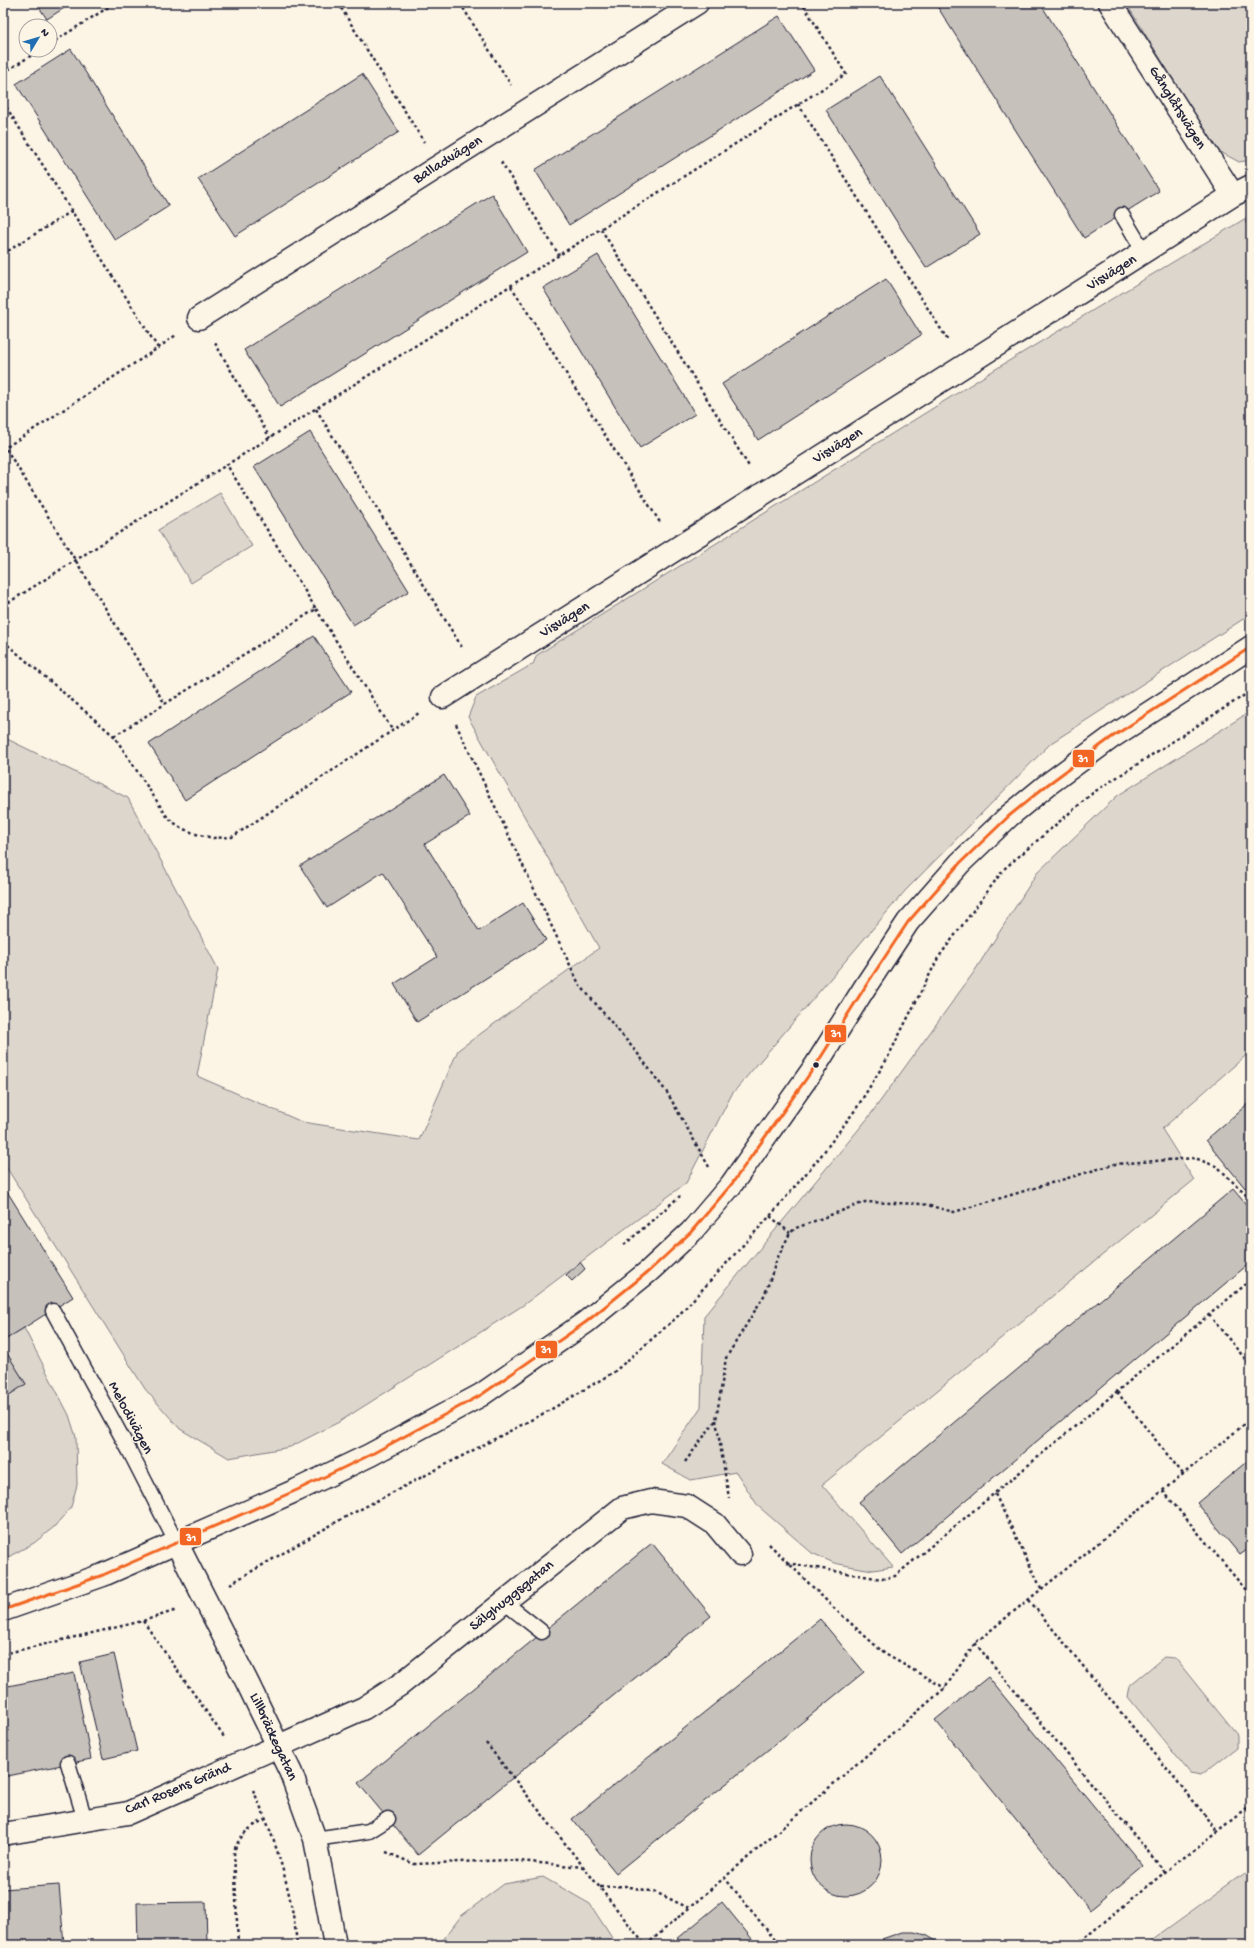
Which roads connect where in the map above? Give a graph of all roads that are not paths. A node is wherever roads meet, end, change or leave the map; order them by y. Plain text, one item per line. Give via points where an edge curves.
1 (697, 3) edge
2 (1110, 3) edge
3 (1242, 191) edge
4 (1122, 215) dead end
5 (1144, 252) junction
6 (200, 318) road end
7 (1251, 647) edge
8 (443, 697) road end
9 (53, 1311) dead end
10 (176, 1542) junction
11 (740, 1554) dead end
12 (504, 1602) junction
13 (3, 1610) edge
14 (542, 1632) dead end
15 (279, 1746) junction
16 (68, 1763) dead end
17 (388, 1819) dead end
18 (86, 1820) junction
19 (3, 1834) edge
20 (315, 1839) junction
21 (335, 1945) edge

1 - 6 street, Balladvägen
2 - 3 street, Gånglåtsvägen
3 - 5 street, Visvägen
4 - 5 lane
5 - 8 street, Visvägen
7 - 10 street via 1112,737 1047,784 1008,816 960,863 908,922 816,1065 731,1185 691,1232 649,1271 586,1322 481,1395 370,1455
9 - 10 lane, Melodivägen
10 - 13 street via 103,1576
10 - 15 street, Lillbräckegatan
11 - 12 street, Sälghuggsgatan via 716,1524 686,1506 651,1501 622,1508
12 - 14 lane
12 - 15 street, Sälghuggsgatan via 401,1684 364,1708
15 - 18 street, Carl Rosens Gränd via 128,1813
15 - 20 street, Lillbräckegatan
16 - 18 lane
17 - 20 lane via 369,1831
18 - 19 street, Carl Rosens Gränd
20 - 21 street, Lillbräckegatan

